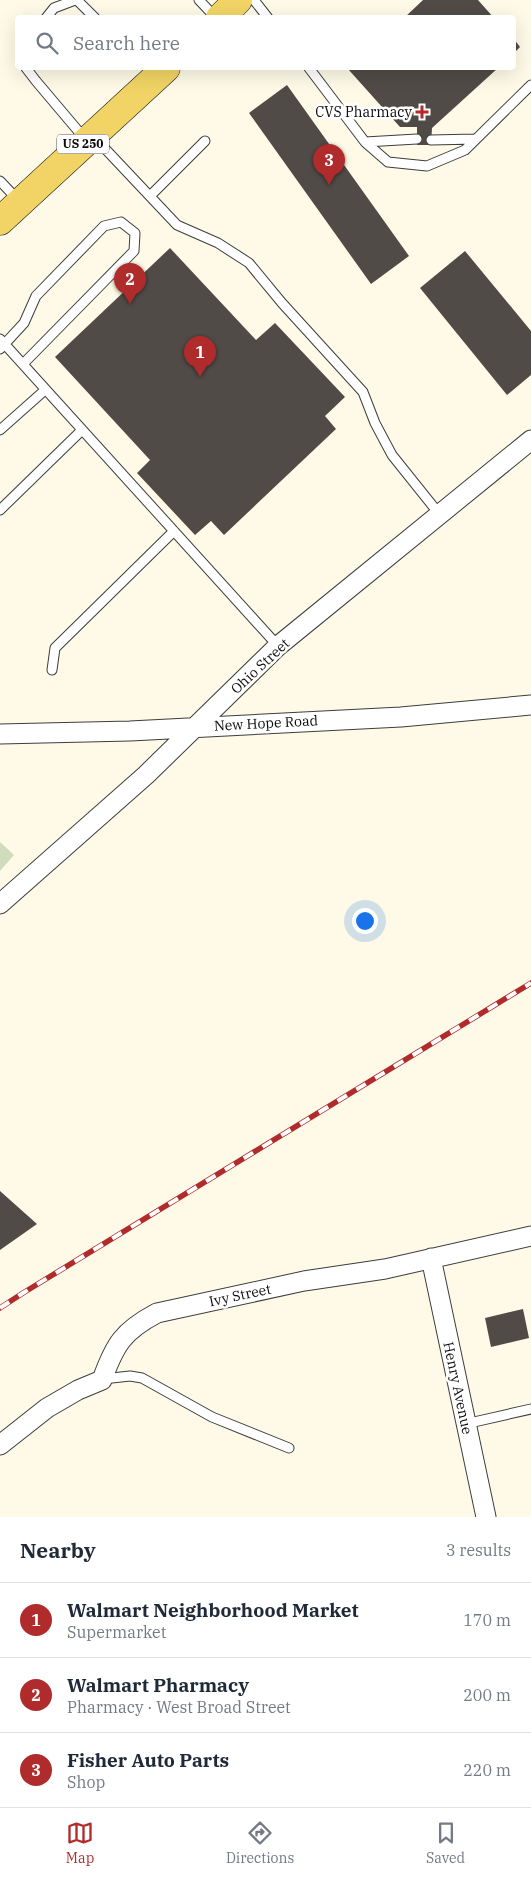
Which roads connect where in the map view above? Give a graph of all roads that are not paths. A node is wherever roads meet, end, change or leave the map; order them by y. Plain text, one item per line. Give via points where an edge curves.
1 (76, 0) edge
2 (199, 0) edge
3 (238, 0) edge
4 (254, 0) edge
5 (48, 15) edge
6 (92, 15) edge
7 (213, 15) edge
8 (223, 15) edge
9 (266, 15) edge
10 (28, 70) edge
11 (311, 70) edge
12 (157, 73) edge
13 (531, 85) edge
14 (89, 138) junction
15 (417, 139) dead end
16 (476, 139) junction
17 (432, 140) dead end
18 (206, 141) dead end
19 (365, 142) junction
20 (0, 181) edge
21 (150, 196) junction
22 (20, 202) junction
23 (0, 221) edge
24 (2, 344) edge
25 (23, 364) junction
26 (46, 390) junction
27 (0, 430) edge
28 (82, 430) junction
29 (531, 440) edge
30 (0, 510) edge
31 (440, 516) junction
32 (174, 531) junction
33 (278, 646) junction
34 (52, 670) dead end
35 (531, 705) edge
36 (197, 727) junction
37 (0, 734) edge
38 (0, 904) edge
39 (531, 1236) edge
40 (431, 1258) junction
41 (102, 1380) junction
42 (531, 1409) edge
43 (465, 1424) junction
44 (0, 1445) edge
45 (289, 1448) dead end
46 (486, 1517) edge

1 - 5 lane via 54,8
1 - 6 lane
2 - 7 lane
3 - 8 main road
4 - 9 lane
10 - 14 lane
11 - 19 lane
12 - 14 main road, US 250
13 - 16 lane
14 - 21 lane
14 - 22 main road, US 250
15 - 19 lane
16 - 17 lane
16 - 19 lane via 465,150 427,166 388,162
18 - 21 lane
20 - 22 lane
21 - 31 lane via 178,225 218,243 249,263 363,392 392,455
22 - 23 main road, US 250
24 - 25 lane
24 - 25 lane via 24,323 36,296 104,226 121,222 135,233 134,251
25 - 26 lane
26 - 27 lane
26 - 28 lane
28 - 30 lane
28 - 32 lane
29 - 31 street, Ohio Street
31 - 33 street, Ohio Street
32 - 33 lane
32 - 34 lane via 55,648
33 - 36 street, Ohio Street
35 - 36 street, New Hope Road via 401,717
36 - 37 street, New Hope Road
36 - 38 street, Ohio Street
39 - 40 street, Ivy Street
40 - 41 street, Ivy Street via 157,1313 141,1321 124,1336 111,1354
40 - 43 street, Henry Avenue
41 - 44 street via 47,1408
41 - 45 lane via 130,1376 142,1378 212,1417
42 - 43 lane
43 - 46 street, Henry Avenue

